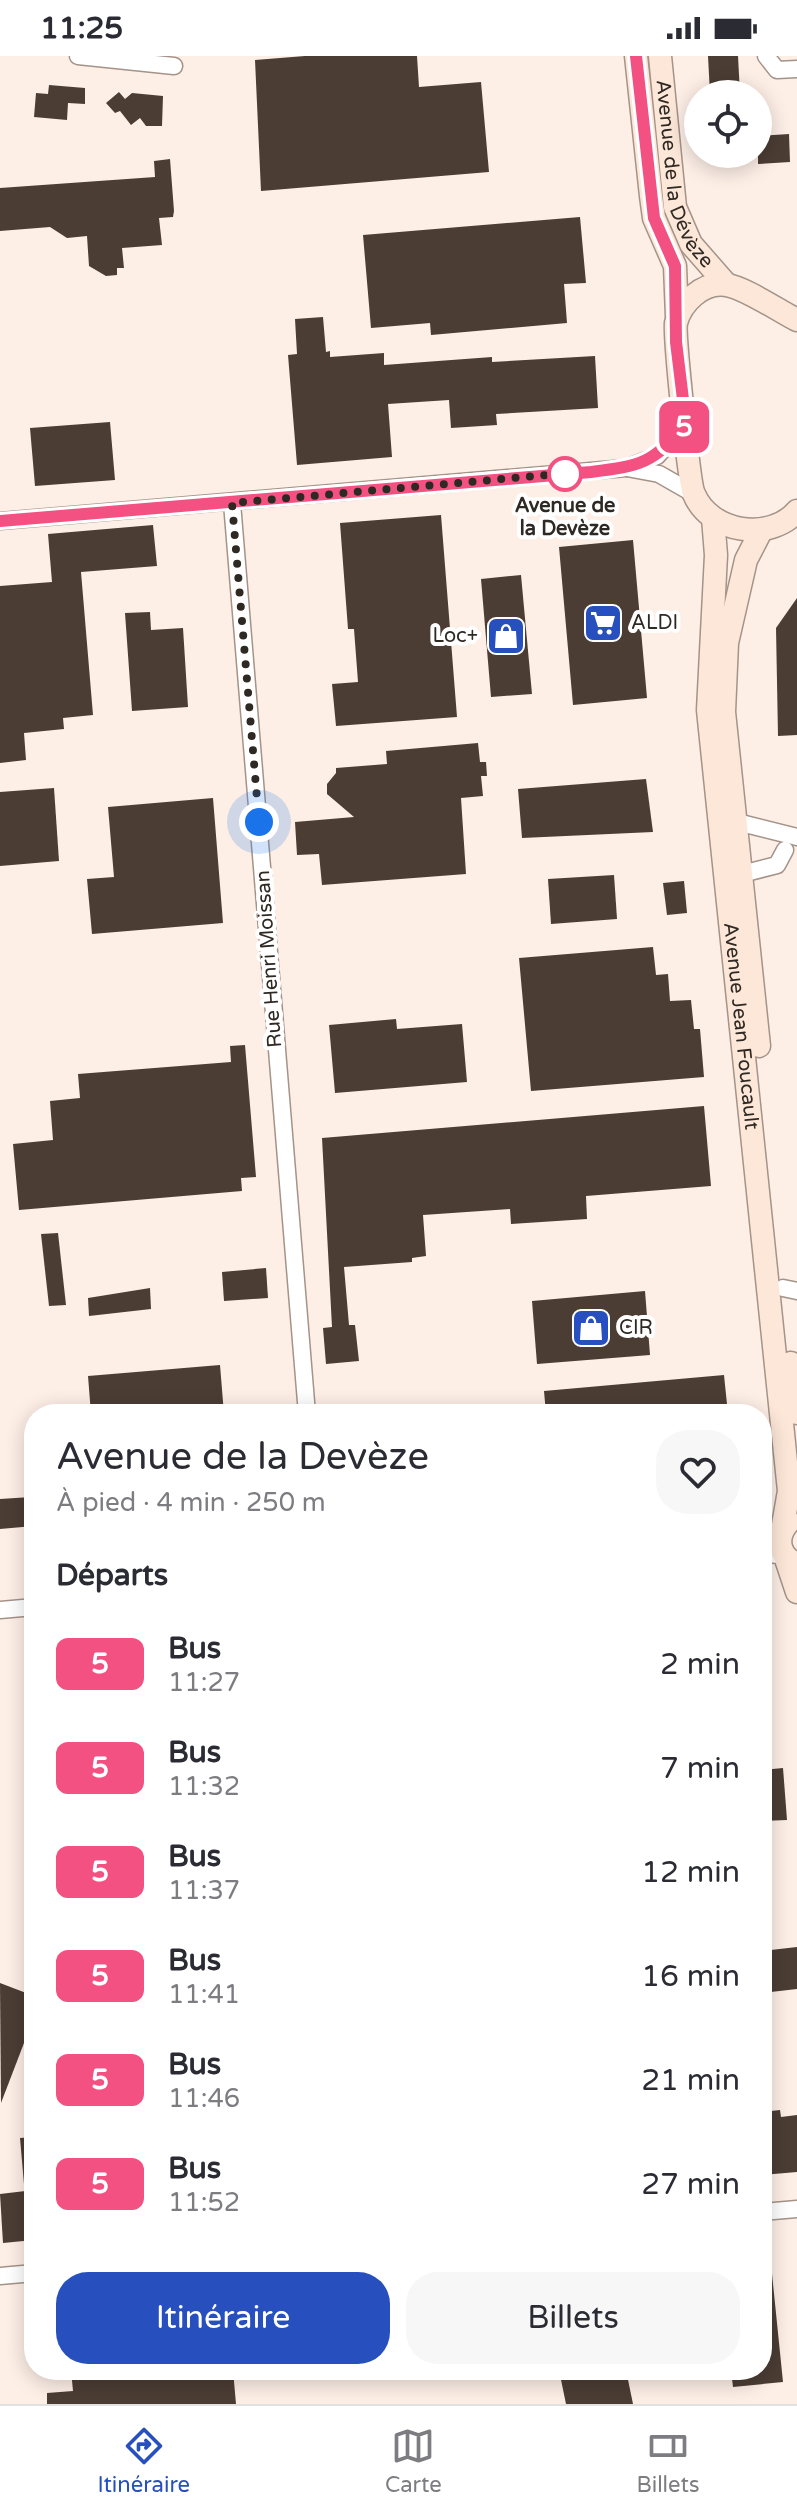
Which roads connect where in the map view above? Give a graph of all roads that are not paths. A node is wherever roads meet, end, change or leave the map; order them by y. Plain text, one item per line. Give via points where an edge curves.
1 (78, 56) edge
2 (636, 56) edge
3 (660, 56) edge
4 (766, 56) edge
5 (106, 57) edge
6 (174, 66) dead end
7 (797, 69) edge
8 (726, 284) junction
9 (797, 320) edge
10 (677, 322) junction
11 (686, 424) junction
12 (626, 468) junction
13 (694, 494) junction
14 (232, 503) junction
15 (797, 511) edge
16 (713, 518) junction
17 (0, 521) edge
18 (761, 531) junction
19 (737, 822) junction
20 (797, 837) edge
21 (785, 850) dead end
22 (742, 874) junction
23 (790, 1289) edge
24 (306, 1404) edge
25 (797, 1413) edge
26 (780, 1528) edge
27 (781, 1558) edge
28 (797, 1592) edge
29 (24, 1608) edge
30 (0, 1610) edge
31 (797, 2209) edge
32 (772, 2211) edge
33 (24, 2274) edge
34 (0, 2276) edge

1 - 5 street
2 - 10 main road, Avenue de la Dévèze via 654,218 675,266
3 - 8 main road, Avenue de la Dévèze via 675,207 686,237
4 - 7 street via 777,70
5 - 6 street
8 - 9 main road
8 - 10 main road via 688,300
10 - 11 main road, Avenue de la Dévèze
11 - 12 street via 657,456
11 - 13 main road, Avenue de la Dévèze
12 - 13 street via 659,474
12 - 14 street
13 - 16 main road
14 - 17 street
14 - 24 street, Rue Henri Moissan
15 - 18 main road
16 - 18 main road via 733,529
16 - 26 main road, Avenue Jean Foucault via 708,710 789,1491
18 - 19 main road, Avenue Jean Foucault via 746,560 727,643 724,712
19 - 20 street
19 - 22 main road, Avenue Jean Foucault
21 - 22 street via 777,865
22 - 23 main road, Avenue Jean Foucault
23 - 25 main road, Avenue Jean Foucault
26 - 27 main road, Avenue Jean Foucault
27 - 28 main road
29 - 30 street
31 - 32 street
33 - 34 street

